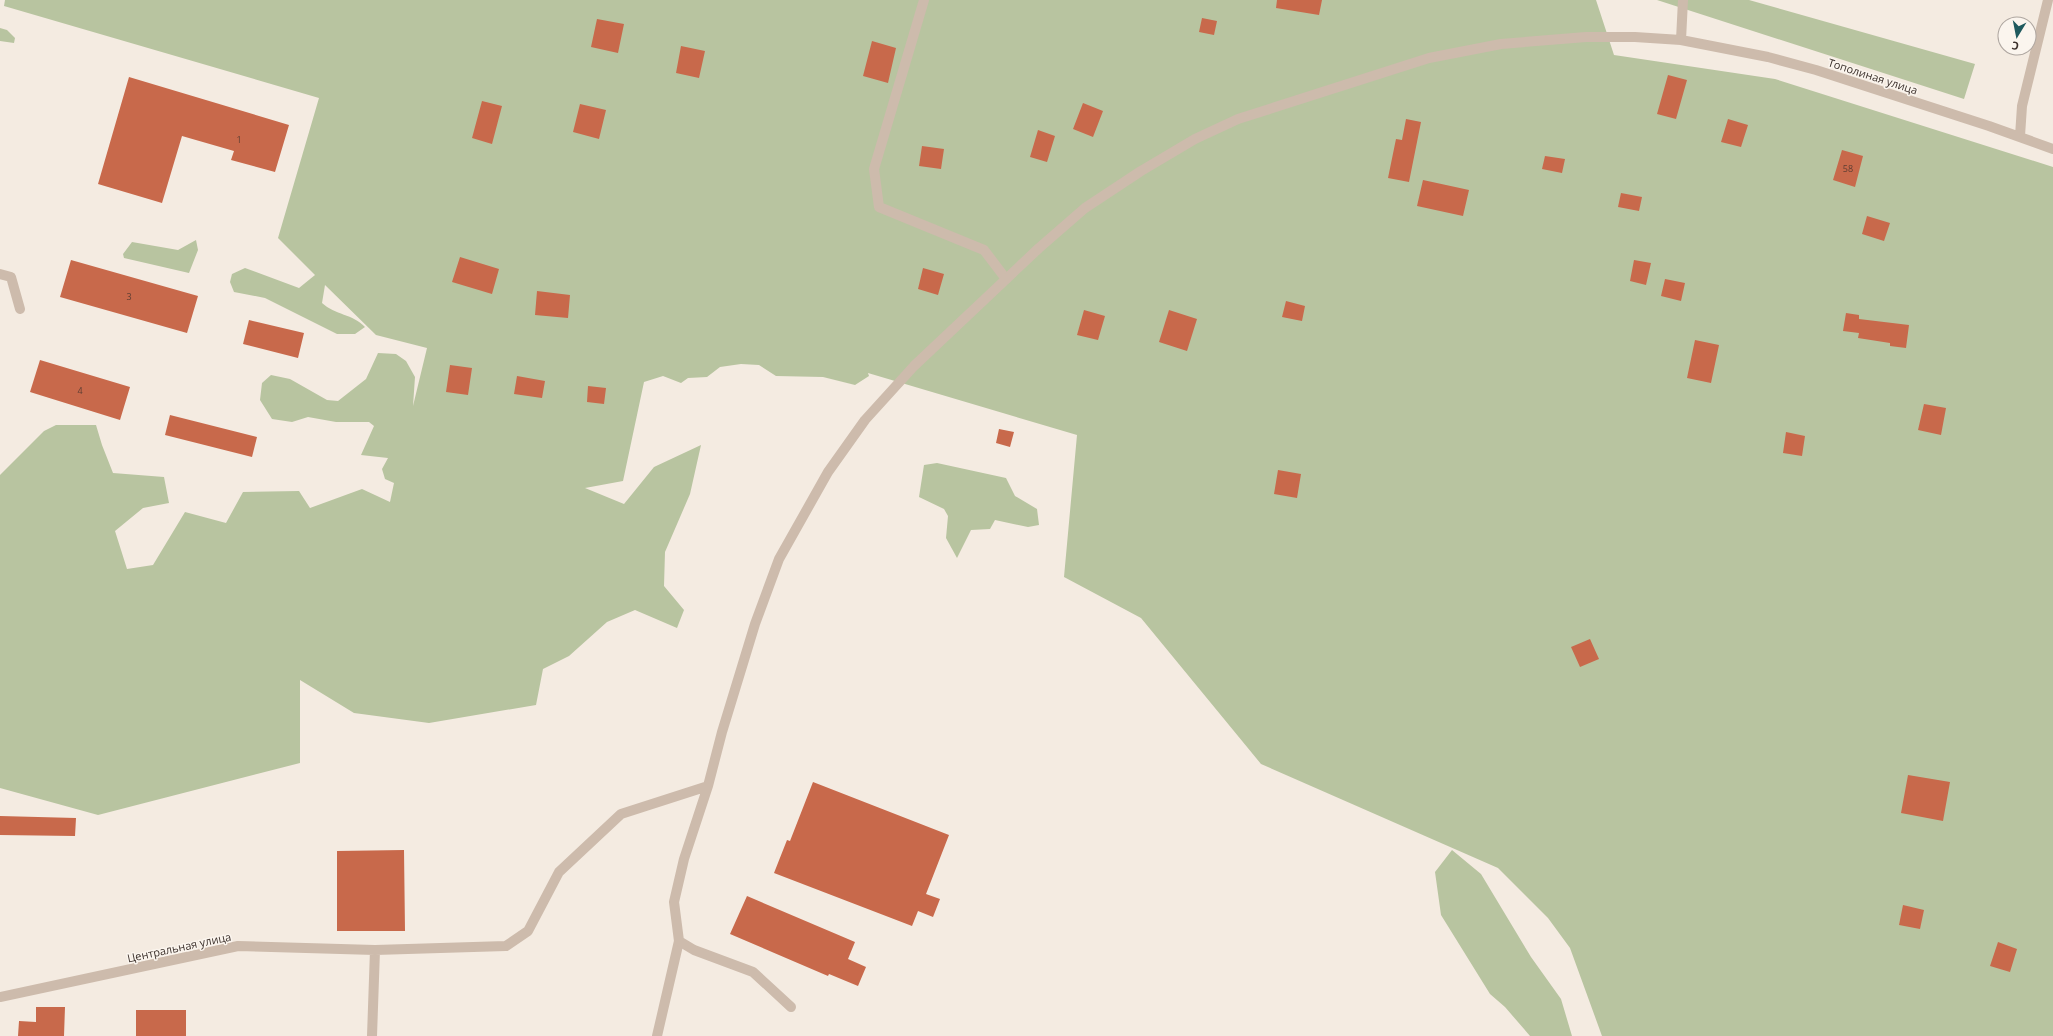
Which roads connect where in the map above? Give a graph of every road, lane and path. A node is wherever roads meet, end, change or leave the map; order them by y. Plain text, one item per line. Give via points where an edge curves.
1 (924, 0) edge
2 (1683, 0) edge
3 (2048, 0) edge
4 (1681, 40) junction
5 (2020, 136) junction
6 (2053, 149) edge
7 (0, 274) edge
8 (1006, 279) junction
9 (20, 309) dead end
10 (708, 786) junction
11 (679, 941) junction
12 (375, 950) junction
13 (0, 997) edge
14 (791, 1007) dead end
15 (372, 1036) edge
16 (657, 1036) edge

1 - 8 street via 874,169 879,206 984,250
2 - 4 street
3 - 5 street via 2022,106
4 - 5 street, Тополиная улица via 1768,57 1816,70
4 - 8 street, Тополиная улица via 1586,37 1501,44 1428,58 1238,119 1195,139 1085,208
5 - 6 street, Тополиная улица
7 - 9 street via 11,277
8 - 10 street, Тополиная улица via 914,366 864,420 828,472 779,559 755,624
10 - 11 street, Тополиная улица via 684,860 674,902
10 - 12 street, Центральная улица via 621,814 559,872 528,932 506,946
11 - 14 street via 694,950 753,972
11 - 16 street
12 - 13 street, Центральная улица via 238,946
12 - 15 street

